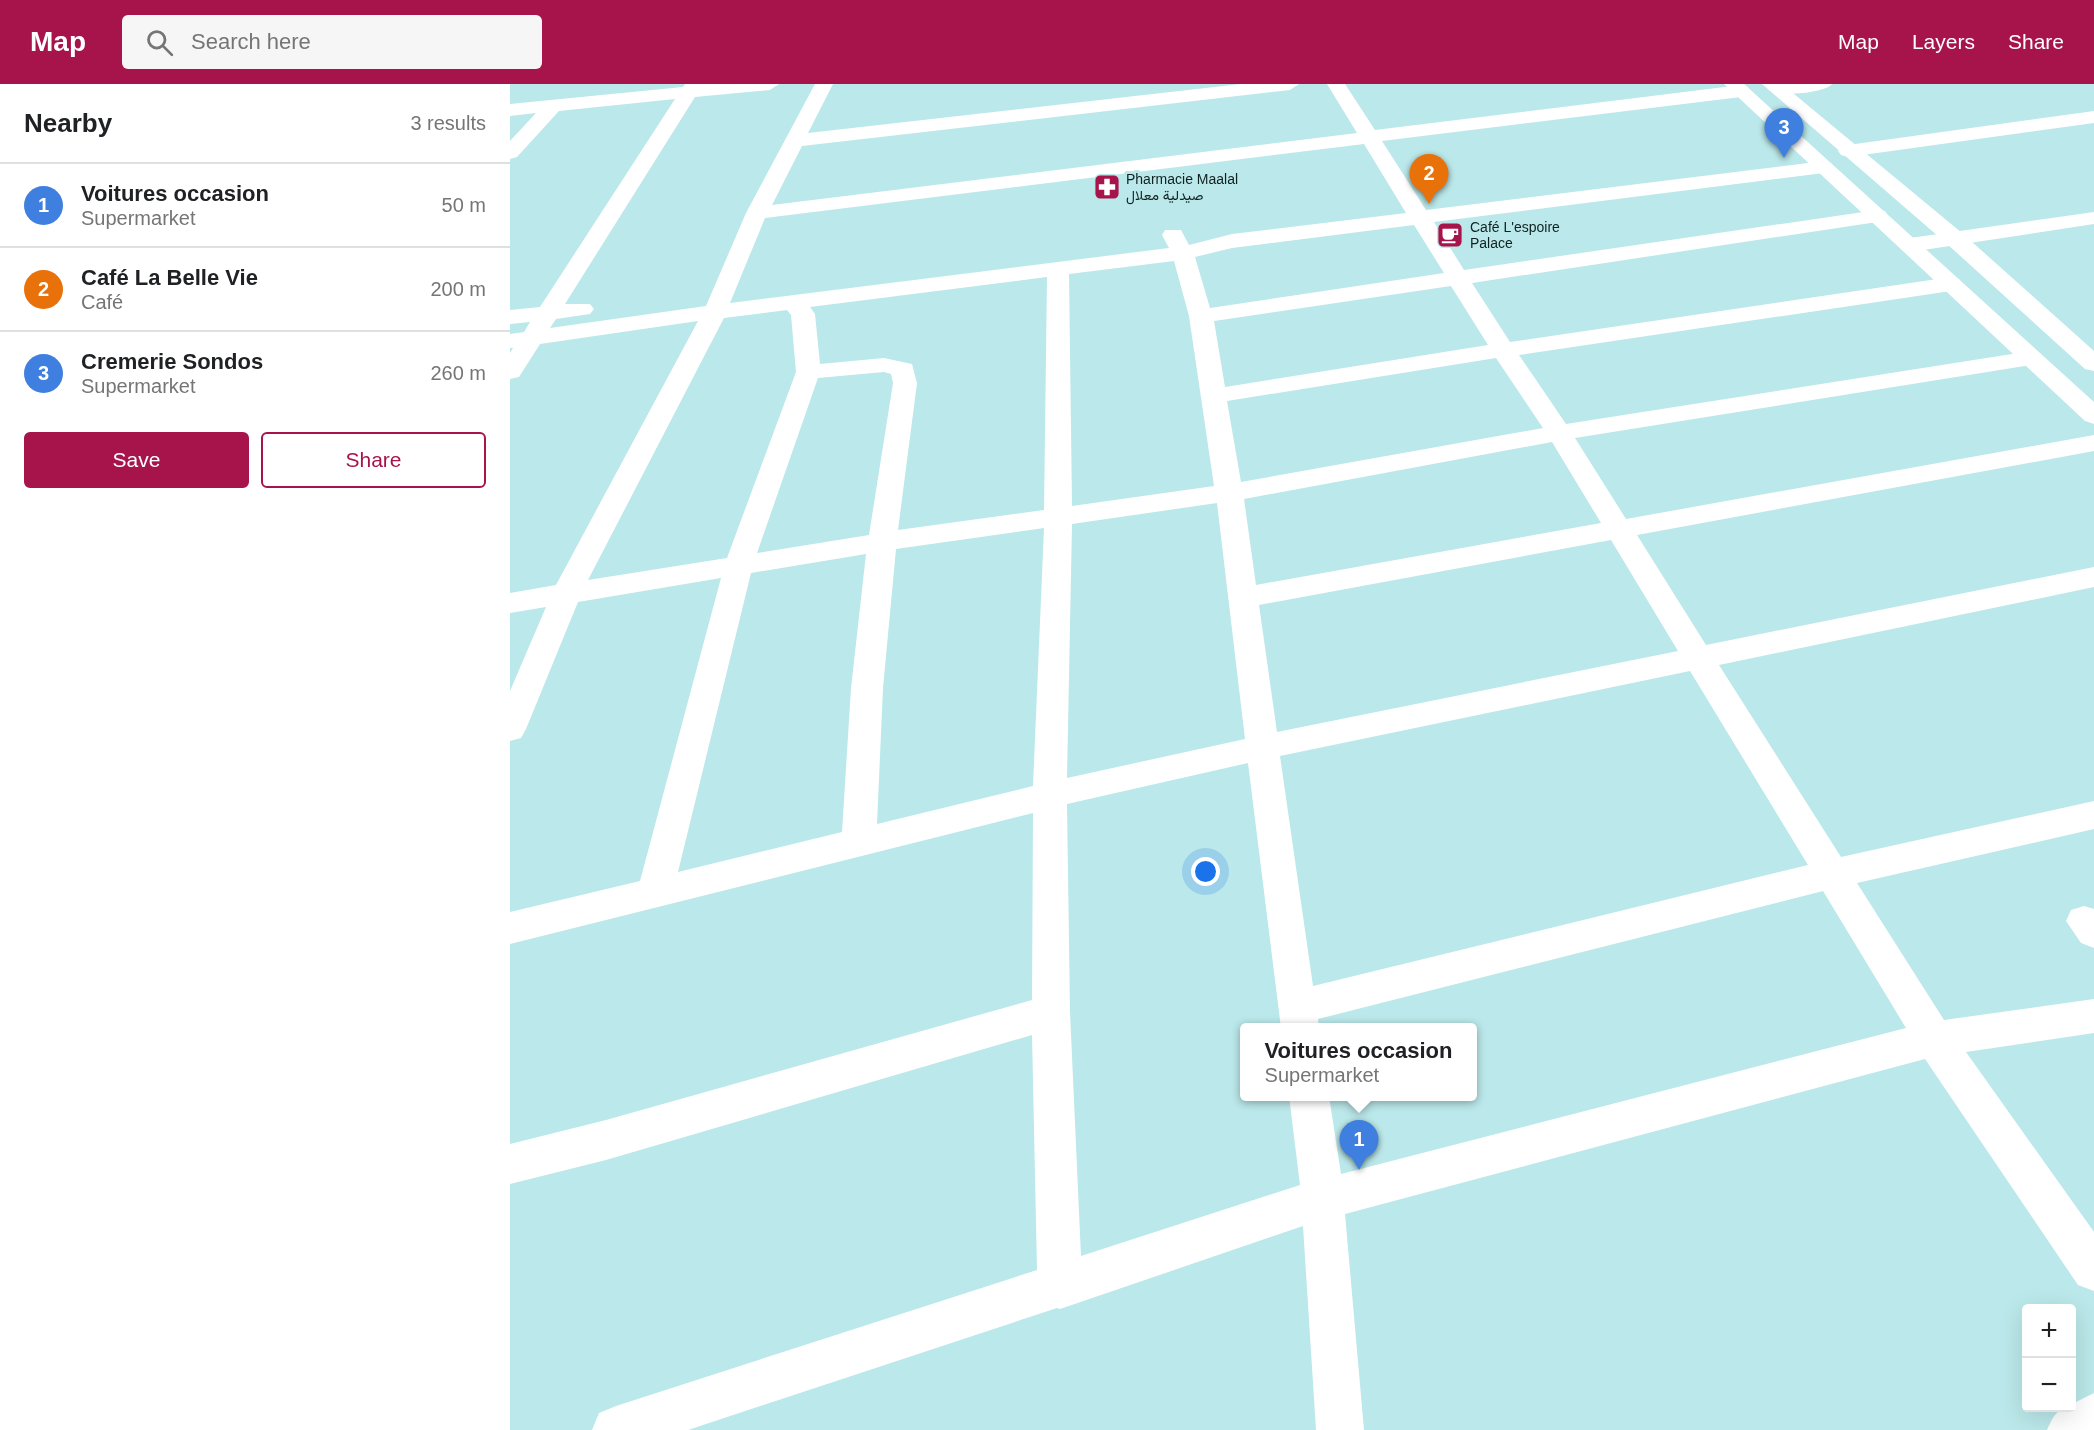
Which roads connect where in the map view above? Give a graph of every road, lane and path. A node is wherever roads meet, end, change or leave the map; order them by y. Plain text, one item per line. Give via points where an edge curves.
1 (770, 84) edge
2 (824, 84) edge
3 (1290, 84) edge
4 (1336, 84) edge
5 (1822, 84) edge
6 (1737, 87) edge
7 (1774, 87) edge
8 (692, 88) edge
9 (554, 105) junction
10 (510, 110) edge
11 (2094, 117) edge
12 (1368, 138) junction
13 (794, 141) junction
14 (1848, 151) junction
15 (510, 153) edge
16 (1819, 162) junction
17 (757, 213) junction
18 (1877, 216) junction
19 (2094, 218) edge
20 (1420, 219) junction
21 (1954, 238) junction
22 (1178, 244) junction
23 (1910, 244) junction
24 (1058, 270) junction
25 (1457, 277) junction
26 (1951, 284) junction
27 (719, 302) junction
28 (793, 302) junction
29 (549, 313) junction
30 (1201, 316) junction
31 (510, 317) edge
32 (521, 340) edge
33 (1503, 350) junction
34 (2031, 358) junction
35 (2094, 364) edge
36 (510, 372) edge
37 (808, 372) junction
38 (1213, 396) junction
39 (2094, 416) edge
40 (1559, 433) junction
41 (2094, 443) edge
42 (1229, 493) junction
43 (1059, 516) junction
44 (1619, 530) junction
45 (882, 542) junction
46 (738, 567) junction
47 (2094, 577) edge
48 (566, 594) junction
49 (1242, 598) junction
50 (510, 603) edge
51 (1698, 659) junction
52 (510, 729) edge
53 (1260, 748) junction
54 (1050, 795) junction
55 (2094, 815) edge
56 (859, 842) junction
57 (1832, 874) junction
58 (655, 892) junction
59 (510, 928) edge
60 (1051, 1012) junction
61 (2094, 1016) edge
62 (1298, 1017) edge
63 (1934, 1039) junction
64 (1310, 1101) edge
65 (510, 1164) edge
66 (1323, 1199) junction
67 (2094, 1269) edge
68 (1060, 1287) junction
69 (2094, 1417) edge
70 (616, 1430) edge
71 (1340, 1430) edge
72 (2071, 1430) edge

1 - 8 street
2 - 13 street
3 - 13 street
4 - 12 street
5 - 7 street
6 - 12 street
6 - 16 street
7 - 14 street
8 - 9 street
8 - 29 street
9 - 10 street
9 - 15 street
11 - 14 street
12 - 17 street
12 - 20 street
13 - 17 street
14 - 16 street
14 - 21 street
16 - 18 street
16 - 20 street
17 - 27 street
18 - 23 street
18 - 25 street
19 - 21 street
20 - 22 street
20 - 25 street
21 - 23 street
21 - 35 street
22 - 24 street
22 - 27 street
22 - 30 street
23 - 26 street
24 - 28 street
24 - 43 street
25 - 30 street
25 - 33 street
26 - 33 street
26 - 34 street
27 - 28 street
27 - 29 street
27 - 32 street
27 - 48 street
28 - 37 street via 803,315
29 - 31 street
29 - 32 street
30 - 38 street
32 - 36 street
33 - 38 street
33 - 40 street
34 - 39 street
34 - 40 street
37 - 45 street via 884,365 903,369 905,383
37 - 46 street
38 - 42 street
40 - 42 street
40 - 44 street
41 - 44 street
42 - 43 street
42 - 49 street
43 - 45 street
43 - 54 street
44 - 49 street
44 - 51 street
45 - 46 street
45 - 56 street via 867,688
46 - 48 street
46 - 58 street
47 - 51 street
48 - 50 street
48 - 52 street
49 - 53 street
51 - 53 street
51 - 57 street
53 - 54 street
53 - 62 street
54 - 56 street
54 - 60 street
55 - 57 street
56 - 58 street
57 - 62 street
57 - 63 street
58 - 59 street
60 - 65 street
60 - 68 street
61 - 63 street
63 - 66 street
63 - 67 street
64 - 66 street
66 - 68 street
66 - 71 street
68 - 70 street
69 - 72 street

